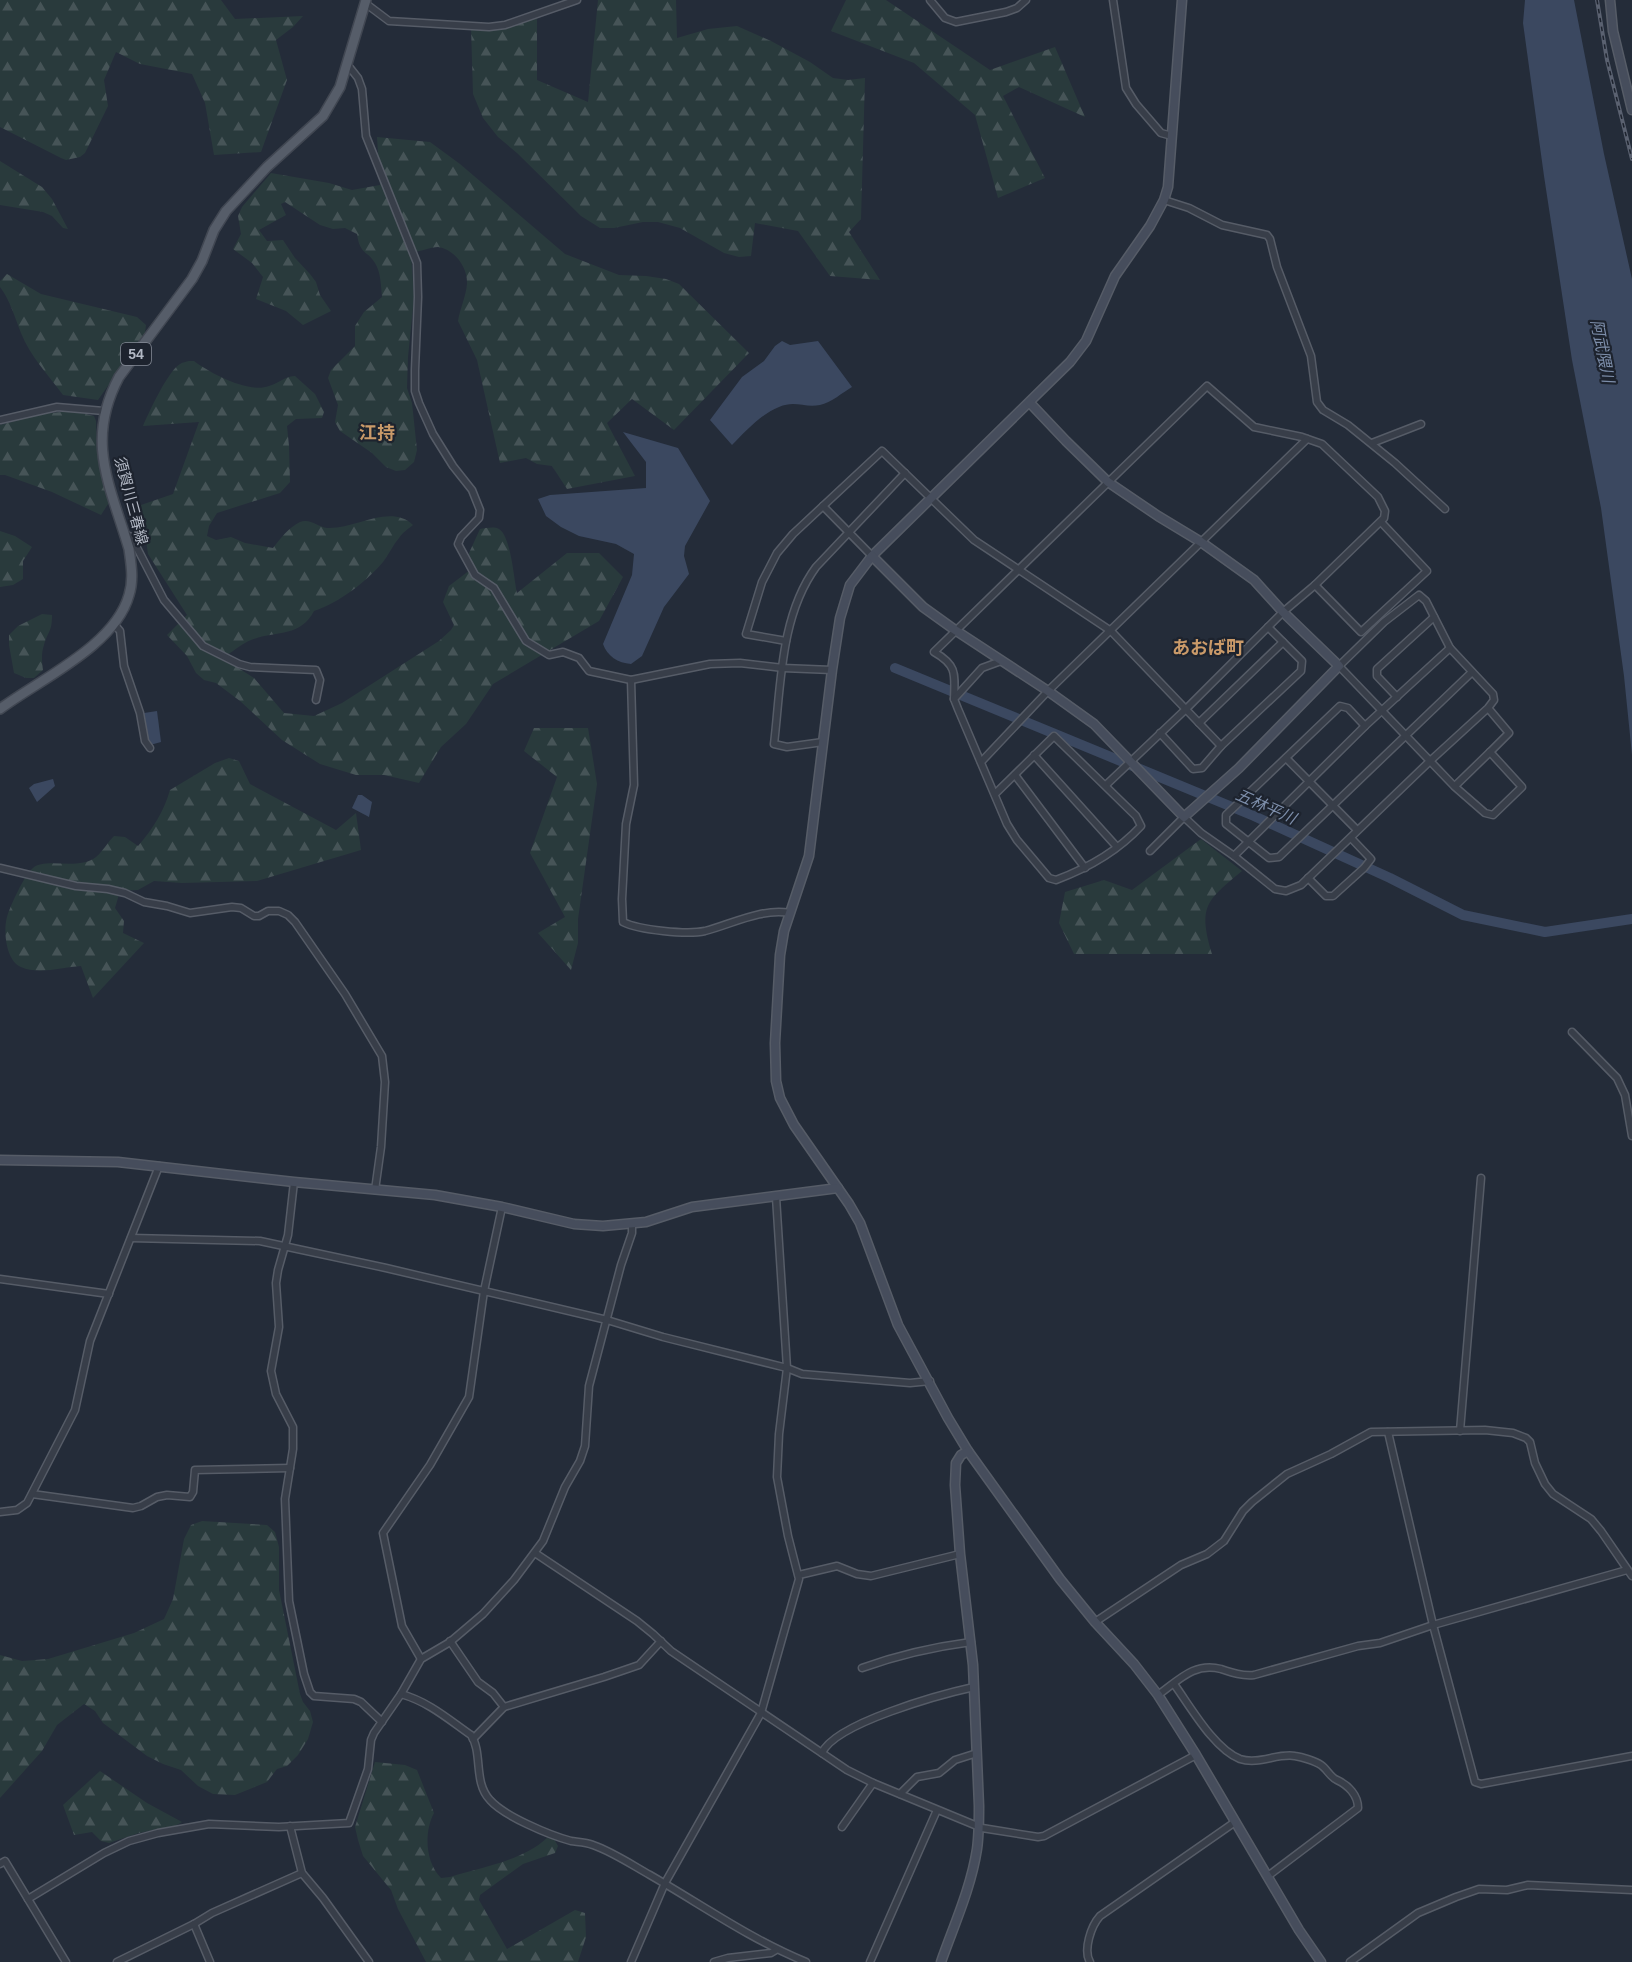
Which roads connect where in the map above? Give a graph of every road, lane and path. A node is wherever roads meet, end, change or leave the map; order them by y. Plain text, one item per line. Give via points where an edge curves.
1 (577, 0) edge
2 (930, 0) edge
3 (1026, 0) edge
4 (1113, 0) edge
5 (1182, 0) edge
6 (1610, 0) edge
7 (365, 2) edge
8 (347, 64) junction
9 (1632, 110) edge
10 (1172, 136) junction
11 (1164, 200) junction
12 (1030, 403) junction
13 (104, 411) junction
14 (0, 420) edge
15 (1421, 424) dead end
16 (1307, 439) junction
17 (1372, 443) junction
18 (904, 473) junction
19 (1108, 482) junction
20 (931, 497) junction
21 (823, 506) junction
22 (1444, 509) dead end
23 (1381, 522) junction
24 (848, 532) junction
25 (124, 534) junction
26 (1201, 542) junction
27 (872, 556) junction
28 (1018, 570) junction
29 (1315, 585) junction
30 (1283, 612) junction
31 (1434, 617) junction
32 (114, 624) junction
33 (1268, 627) junction
34 (955, 630) junction
35 (1111, 631) junction
36 (786, 641) junction
37 (1283, 642) junction
38 (1450, 648) junction
39 (1001, 661) junction
40 (1340, 666) junction
41 (783, 668) junction
42 (832, 670) junction
43 (1472, 672) junction
44 (631, 680) junction
45 (1047, 690) junction
46 (1397, 697) junction
47 (954, 699) junction
48 (315, 700) dead end
49 (1488, 708) junction
50 (1186, 709) junction
51 (0, 710) edge
52 (1382, 711) junction
53 (1199, 723) junction
54 (1365, 726) junction
55 (1160, 734) junction
56 (1405, 735) junction
57 (823, 742) junction
58 (1221, 746) junction
59 (150, 748) dead end
60 (1490, 752) junction
61 (1035, 755) junction
62 (1286, 758) junction
63 (1131, 761) junction
64 (1430, 761) junction
65 (981, 762) junction
66 (1015, 775) junction
67 (1309, 781) junction
68 (1106, 785) junction
69 (1455, 786) junction
70 (994, 794) junction
71 (1332, 806) junction
72 (1184, 817) junction
73 (1357, 830) junction
74 (1351, 837) junction
75 (1248, 842) junction
76 (1117, 847) junction
77 (1150, 851) dead end
78 (1234, 856) junction
79 (0, 868) edge
80 (1085, 868) junction
81 (1308, 878) junction
82 (790, 913) junction
83 (1572, 1032) dead end
84 (1632, 1136) edge
85 (0, 1160) edge
86 (159, 1166) junction
87 (1482, 1178) dead end
88 (294, 1182) junction
89 (838, 1188) junction
90 (375, 1190) junction
91 (776, 1197) junction
92 (502, 1207) junction
93 (632, 1224) junction
94 (131, 1238) junction
95 (286, 1246) junction
96 (0, 1279) edge
97 (484, 1292) junction
98 (108, 1294) junction
99 (607, 1320) junction
100 (787, 1368) junction
101 (930, 1381) junction
102 (1460, 1431) junction
103 (1388, 1432) junction
104 (968, 1451) junction
105 (290, 1468) junction
106 (32, 1494) junction
107 (0, 1512) edge
108 (535, 1553) junction
109 (960, 1554) junction
110 (1628, 1570) junction
111 (799, 1575) junction
112 (1632, 1576) edge
113 (1095, 1622) junction
114 (1433, 1625) junction
115 (450, 1641) junction
116 (661, 1641) junction
117 (971, 1642) junction
118 (421, 1659) junction
119 (862, 1668) dead end
120 (1174, 1684) junction
121 (974, 1687) junction
122 (401, 1694) junction
123 (1158, 1695) junction
124 (504, 1707) junction
125 (761, 1713) junction
126 (382, 1722) junction
127 (473, 1739) junction
128 (822, 1753) junction
129 (977, 1754) junction
130 (1196, 1755) junction
131 (1632, 1756) edge
132 (873, 1783) junction
133 (900, 1794) junction
134 (937, 1810) junction
135 (1235, 1822) junction
136 (290, 1826) junction
137 (842, 1827) dead end
138 (978, 1827) junction
139 (0, 1864) edge
140 (302, 1873) junction
141 (1268, 1876) junction
142 (665, 1883) junction
143 (1632, 1890) edge
144 (28, 1899) junction
145 (194, 1924) junction
146 (776, 1950) junction
147 (66, 1962) edge
148 (117, 1962) edge
149 (210, 1962) edge
150 (369, 1962) edge
151 (632, 1962) edge
152 (714, 1962) edge
153 (806, 1962) edge
154 (870, 1962) edge
155 (941, 1962) edge
156 (1090, 1962) edge
157 (1321, 1962) edge
158 (1350, 1962) edge

1 - 7 street via 489,27 389,21
2 - 3 street via 945,18 956,22 1006,12
4 - 10 street via 1126,88 1161,134
5 - 10 street
6 - 9 street via 1613,32
7 - 8 main road, 須賀川三春線 / 54
8 - 13 main road, 須賀川三春線 / 54 via 340,87 322,116 267,166 225,212 198,269 119,377
8 - 44 street via 362,89 366,136 417,263 415,392 433,434 472,490 480,510 479,518 459,544 475,575 494,588 519,633 532,646 549,655 563,652 579,658 589,671
10 - 11 street
11 - 12 street via 1116,276 1086,341
11 - 17 street via 1222,225 1267,235 1311,356 1317,402
12 - 19 street
12 - 20 street
13 - 14 street via 57,407
13 - 25 main road, 須賀川三春線 / 54 via 104,462
15 - 17 street
16 - 19 street via 1254,427 1207,386
16 - 23 street via 1322,444 1378,497 1385,511
16 - 26 street
17 - 22 street
18 - 20 street
18 - 21 street via 882,451
18 - 24 street
19 - 26 street
19 - 28 street
20 - 27 street
20 - 28 street via 974,540
21 - 24 street
21 - 36 street via 777,553 762,582 746,634
23 - 29 street
23 - 29 street via 1427,571 1362,632
24 - 27 street
24 - 36 street via 801,590
25 - 32 main road, 須賀川三春線 / 54 via 132,582
25 - 48 street via 134,542 164,600 203,646 250,667 316,670 320,680
26 - 30 street via 1254,580
26 - 35 street
27 - 34 street via 923,606
27 - 42 street via 850,585
28 - 34 street
28 - 35 street
29 - 30 street
30 - 33 street
30 - 40 street
31 - 38 street
31 - 40 street via 1424,598 1417,596
31 - 46 street via 1377,669 1377,676
32 - 51 main road, 須賀川三春線 / 54 via 85,652
32 - 59 street via 120,632 124,666
33 - 37 street
33 - 50 street
34 - 39 street
34 - 47 street via 934,652 955,671
35 - 45 street
35 - 50 street
36 - 41 street
37 - 53 street
37 - 58 street via 1302,661 1302,671
38 - 43 street
38 - 46 street
39 - 45 street
39 - 47 street via 982,668
40 - 52 street
40 - 72 street via 1239,768
41 - 42 street
41 - 44 street via 710,664
41 - 57 street via 774,744 787,747
42 - 57 street
43 - 49 street via 1495,696
43 - 56 street
44 - 82 street via 634,785 626,824 623,922 689,933 771,912
45 - 63 street via 1094,724
45 - 65 street
46 - 52 street
47 - 65 street
49 - 60 street via 1509,733
49 - 64 street
50 - 53 street
50 - 55 street
52 - 54 street
52 - 56 street
53 - 58 street
54 - 62 street via 1348,708 1340,706
54 - 67 street
55 - 58 street via 1193,769 1202,768
55 - 63 street
56 - 64 street
56 - 71 street
57 - 82 street via 809,856
60 - 69 street
60 - 69 street via 1522,784 1522,789 1493,815 1485,813
61 - 66 street
61 - 68 street via 1054,736
61 - 76 street
62 - 67 street
62 - 75 street via 1226,815 1226,824
63 - 68 street
63 - 72 street
64 - 69 street
64 - 73 street
65 - 70 street
66 - 70 street
66 - 80 street
67 - 71 street
67 - 75 street
68 - 76 street via 1141,825
70 - 80 street via 1011,832 1049,878 1056,880
71 - 73 street
71 - 75 street via 1279,857 1269,858
72 - 77 street
72 - 78 street
73 - 74 street
74 - 81 street
74 - 81 street via 1371,859 1364,868 1329,897
75 - 78 street
76 - 80 street
78 - 81 street via 1278,890 1294,889
79 - 90 street via 76,886 108,889 190,913 232,907 254,916 272,910 288,915 345,994 382,1056 386,1082
82 - 89 street via 777,982 778,1090 794,1125
83 - 84 street via 1617,1078 1625,1095
85 - 86 street
86 - 88 street
86 - 94 street
87 - 102 street
88 - 90 street
88 - 95 street
89 - 91 street
89 - 101 street via 866,1235 898,1325
90 - 92 street via 435,1195
91 - 93 street via 692,1207
91 - 100 street
92 - 93 street via 574,1224
92 - 97 street
93 - 99 street
94 - 95 street via 247,1240
94 - 98 street
95 - 97 street
95 - 105 street via 276,1283 279,1327 272,1371 276,1394 293,1427
96 - 98 street
97 - 99 street
97 - 118 street via 467,1403 418,1485 383,1533 402,1626
98 - 106 street via 90,1341 75,1410
99 - 100 street
99 - 108 street via 589,1386 585,1446
100 - 101 street via 816,1376
100 - 111 street via 777,1477
101 - 104 street
102 - 103 street
102 - 110 street via 1513,1433 1526,1438 1545,1484 1553,1494 1591,1519
103 - 113 street via 1362,1435 1287,1474 1252,1502 1224,1541
103 - 114 street
104 - 109 street via 958,1459 955,1470
104 - 113 street
105 - 106 street via 195,1470 190,1497 166,1494 134,1508
105 - 126 street via 285,1499 289,1601 310,1692 314,1696 354,1699
106 - 107 street via 21,1508
108 - 115 street via 483,1614
108 - 116 street
109 - 111 street via 871,1576 837,1566
109 - 117 street
110 - 112 street
110 - 114 street
111 - 125 street
113 - 123 street
114 - 120 street via 1380,1643 1254,1675 1201,1667
114 - 131 street via 1475,1782
115 - 118 street
115 - 124 street via 478,1682
116 - 124 street via 639,1665
116 - 125 street
117 - 119 street via 897,1655
117 - 121 street
118 - 122 street
120 - 123 street
120 - 141 street via 1206,1729 1230,1753 1252,1761 1301,1757 1318,1764 1347,1786 1358,1802 1358,1808
121 - 128 street via 890,1711 839,1735
121 - 129 street
122 - 126 street
122 - 127 street via 422,1700
123 - 130 street
124 - 127 street
125 - 128 street
125 - 142 street
126 - 136 street via 371,1740 368,1769 349,1823
127 - 142 street via 485,1794 504,1812 599,1848
128 - 132 street
129 - 133 street via 955,1760 939,1773 917,1777
129 - 138 street
130 - 135 street
130 - 138 street via 1044,1836
132 - 133 street
132 - 137 street
133 - 134 street
134 - 138 street
134 - 154 street
135 - 141 street
135 - 156 street via 1100,1916 1086,1948
136 - 140 street
136 - 144 street via 209,1824 129,1841
138 - 155 street via 968,1886
139 - 144 street via 5,1861
140 - 145 street
140 - 150 street
141 - 157 street
142 - 146 street
142 - 151 street
143 - 158 street via 1528,1885 1507,1890 1479,1889 1418,1913
144 - 147 street
145 - 148 street
145 - 149 street
146 - 152 street
146 - 153 street

